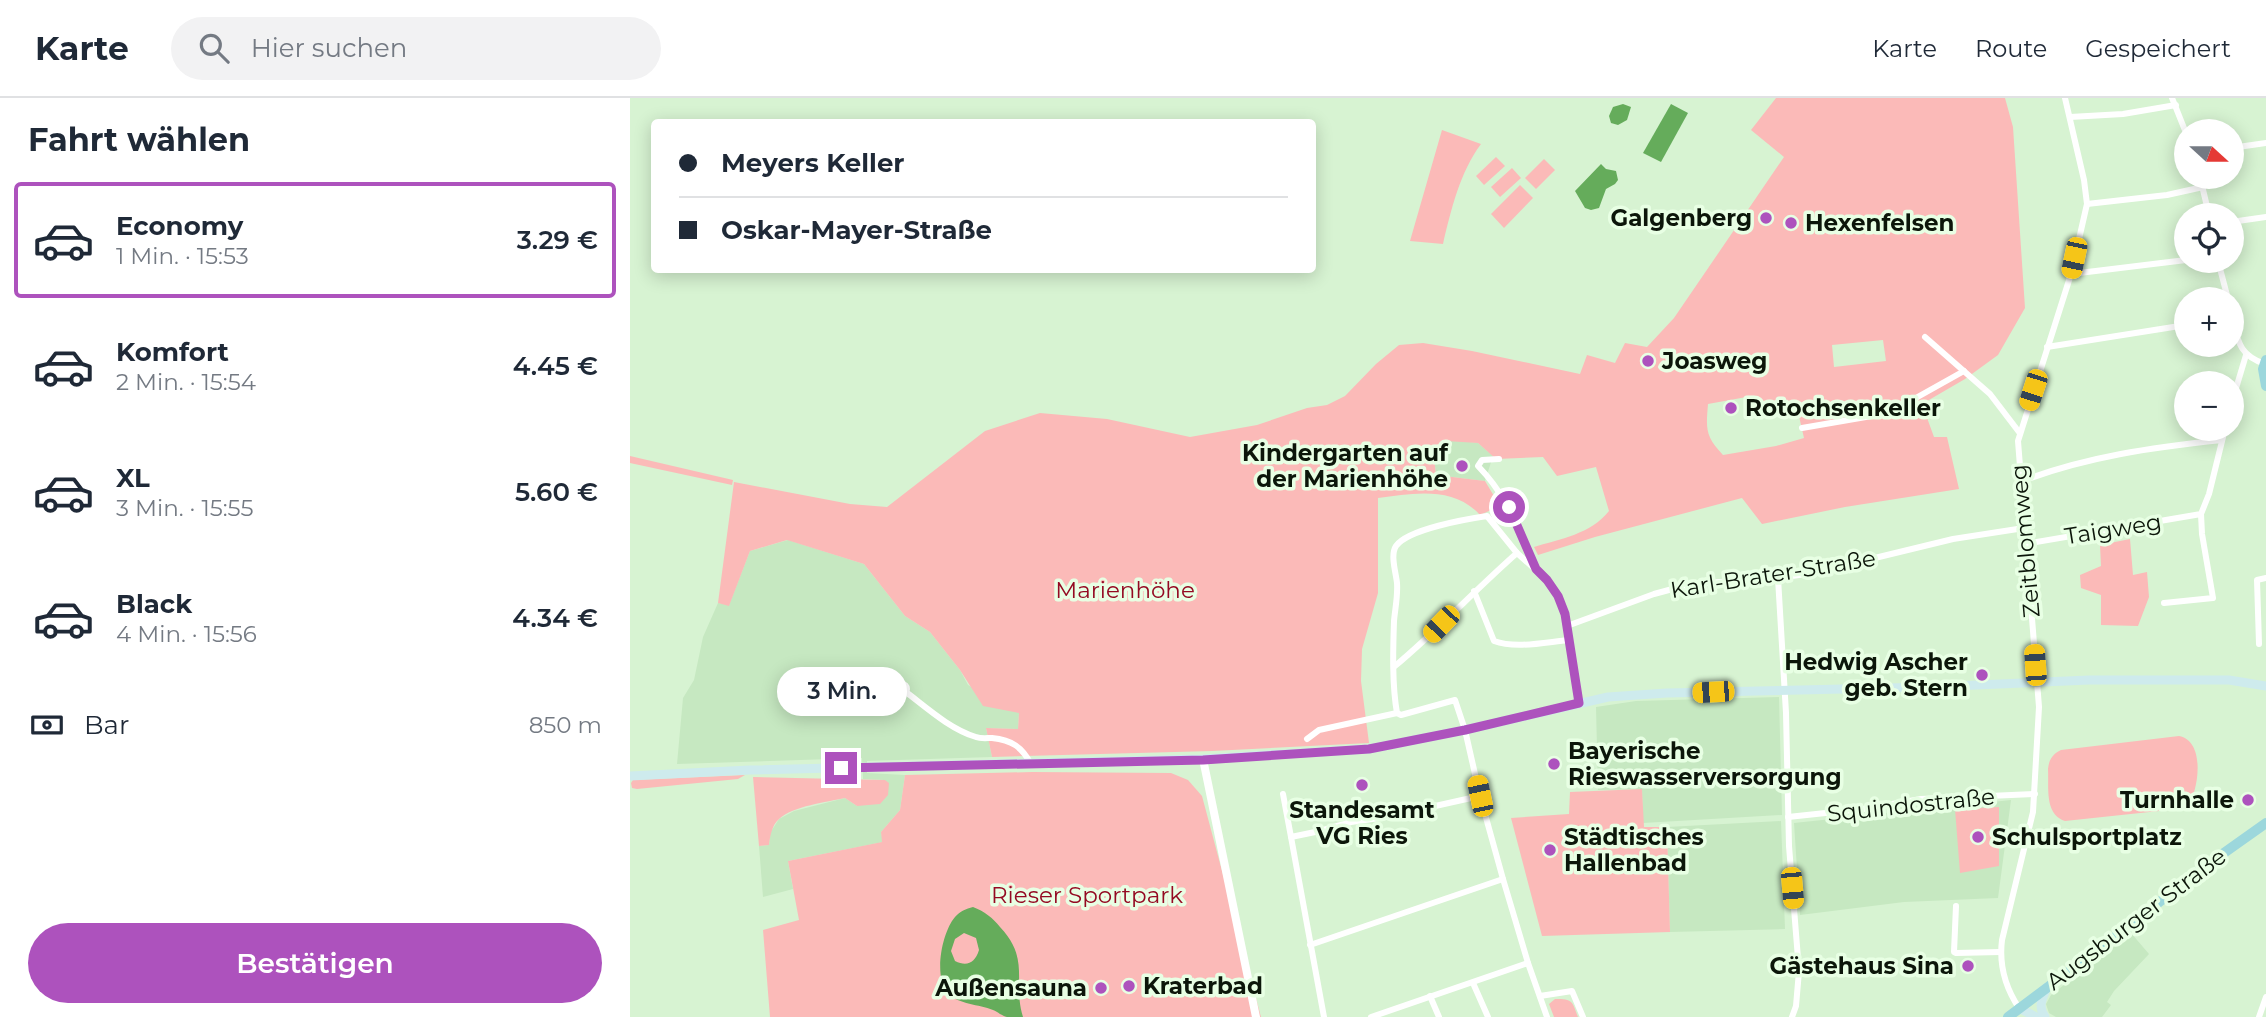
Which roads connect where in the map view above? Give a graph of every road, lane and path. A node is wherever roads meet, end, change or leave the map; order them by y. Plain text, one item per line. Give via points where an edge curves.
1 (2065, 98) edge
2 (2174, 101) edge
3 (2070, 117) junction
4 (2181, 119) edge
5 (2266, 143) edge
6 (2244, 146) edge
7 (2194, 189) edge
8 (2087, 204) junction
9 (2266, 217) edge
10 (2244, 220) edge
11 (2174, 261) edge
12 (2071, 274) junction
13 (2174, 327) edge
14 (1925, 337) dead end
15 (2047, 347) junction
16 (2244, 352) edge
17 (2246, 355) junction
18 (2265, 362) edge
19 (1964, 371) junction
20 (2241, 371) edge
21 (2266, 386) edge
22 (1802, 428) dead end
23 (2019, 432) junction
24 (2213, 441) edge
25 (2222, 441) edge
26 (1499, 459) dead end
27 (2020, 482) junction
28 (2201, 514) junction
29 (2024, 528) junction
30 (2025, 544) junction
31 (1517, 552) junction
32 (1536, 569) junction
33 (1779, 578) junction
34 (2266, 578) edge
35 (1474, 591) junction
36 (2164, 603) dead end
37 (1567, 626) junction
38 (1569, 640) junction
39 (2259, 644) dead end
40 (1395, 666) junction
41 (2038, 682) junction
42 (2266, 686) edge
43 (1785, 689) junction
44 (906, 692) dead end
45 (1579, 703) junction
46 (1397, 713) junction
47 (1465, 730) junction
48 (1307, 739) dead end
49 (1203, 760) junction
50 (1031, 764) junction
51 (630, 776) edge
52 (1283, 794) dead end
53 (2035, 794) junction
54 (1480, 796) junction
55 (1788, 817) junction
56 (2266, 822) edge
57 (1291, 837) junction
58 (1503, 879) junction
59 (1956, 906) dead end
60 (1310, 945) junction
61 (2000, 952) junction
62 (1528, 963) junction
63 (1473, 983) junction
64 (2047, 987) junction
65 (1430, 996) junction
66 (1540, 996) junction
67 (2266, 997) edge
68 (2019, 1008) junction
69 (1389, 1014) edge
70 (1256, 1017) edge
71 (1324, 1017) edge
72 (1371, 1017) edge
73 (1439, 1017) edge
74 (1488, 1017) edge
75 (1547, 1017) edge
76 (1583, 1017) edge
77 (1792, 1017) edge
78 (2008, 1017) edge
79 (2036, 1017) edge
80 (2045, 1017) edge
81 (2259, 1017) edge

1 - 3 street
2 - 3 street via 2123,114
2 - 4 street
3 - 8 street
5 - 6 street
7 - 8 street
8 - 12 street, Zeitblomweg
9 - 10 street
11 - 12 street
12 - 15 street, Zeitblomweg
13 - 15 street
14 - 19 street
15 - 23 street, Zeitblomweg
16 - 17 street
17 - 18 street
17 - 20 street
18 - 21 main road
19 - 22 street via 1889,414
19 - 23 street, Zeitblomweg via 1990,394
23 - 27 street, Zeitblomweg
24 - 27 street via 2107,457
25 - 28 street
26 - 32 street via 1482,460 1478,466 1502,494
27 - 29 street, Zeitblomweg
28 - 30 street, Taigweg
28 - 36 street via 2213,598
29 - 30 street, Zeitblomweg
29 - 33 street, Karl-Brater-Straße
30 - 41 street, Zeitblomweg
31 - 32 street
31 - 35 street
31 - 40 street via 1488,516 1443,524 1396,545
32 - 37 street via 1558,596
33 - 37 street, Karl-Brater-Straße via 1691,584
33 - 43 street
34 - 39 street via 2257,580
35 - 38 street via 1494,641
35 - 40 street
37 - 38 street
38 - 45 street
40 - 46 street
41 - 42 main road via 2230,680
41 - 43 main road
41 - 53 street, Zeitblomweg
43 - 45 main road via 1608,697
43 - 55 street
44 - 50 street via 977,737 1017,744
45 - 47 main road
46 - 47 street via 1455,700
46 - 48 street via 1319,730
47 - 49 main road via 1369,749
47 - 54 street
49 - 50 main road
49 - 70 street
50 - 51 main road
52 - 57 street
53 - 55 street, Squindostraße via 1921,800
53 - 61 street, Zeitblomweg
54 - 57 street
54 - 58 street
55 - 77 street via 1799,971
56 - 64 main road, Augsburger Straße
57 - 60 street
58 - 60 street
58 - 62 street
59 - 61 street via 1954,952
60 - 71 street
61 - 68 street
62 - 63 street
62 - 66 street
63 - 65 street
63 - 74 street
64 - 68 main road, Augsburger Straße
64 - 80 main road via 2040,1004
65 - 69 street
65 - 73 street
66 - 75 street
66 - 76 street via 1572,991
67 - 81 street
68 - 78 main road, Augsburger Straße
68 - 79 main road
69 - 72 street

